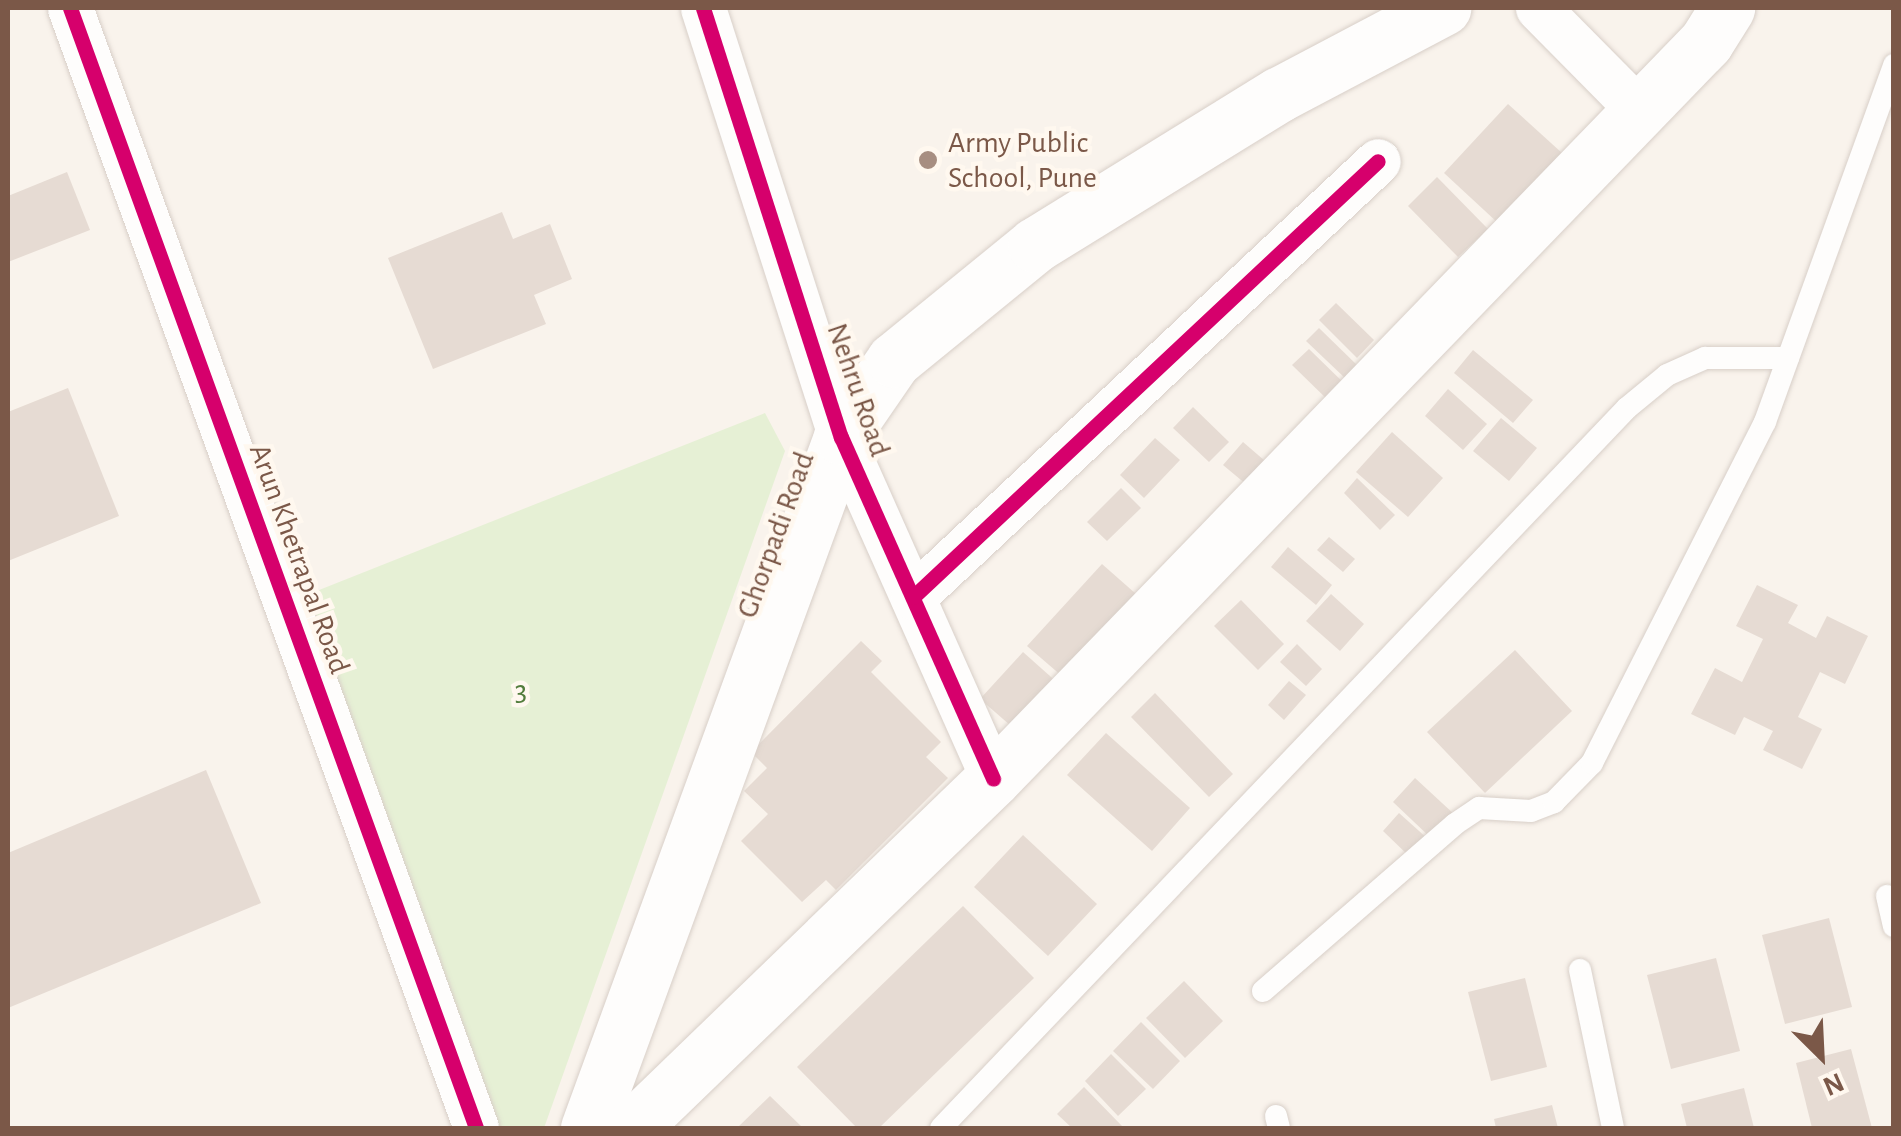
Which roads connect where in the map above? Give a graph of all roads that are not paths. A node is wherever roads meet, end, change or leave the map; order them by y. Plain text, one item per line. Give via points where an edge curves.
1 (70, 8) edge
2 (703, 8) edge
3 (1443, 8) edge
4 (1538, 8) edge
5 (1727, 8) edge
6 (1894, 65) edge
7 (1640, 111) junction
8 (1378, 161) dead end
9 (1788, 358) junction
10 (841, 437) junction
11 (913, 597) junction
12 (993, 779) junction
13 (1887, 896) dead end
14 (1894, 926) edge
15 (1580, 970) dead end
16 (1263, 990) dead end
17 (476, 1128) edge
18 (588, 1128) edge
19 (632, 1128) edge
20 (942, 1128) edge
21 (1613, 1128) edge

1 - 17 street, Arun Khetrapal Road
2 - 10 street, Nehru Road
3 - 10 main road, Ghorpadi Road via 1278,95 1034,245 894,360
4 - 7 street
5 - 7 main road via 1706,42
6 - 9 lane
7 - 12 main road
8 - 11 street
9 - 16 lane via 1765,422 1577,783 1531,811 1479,808
9 - 20 lane via 1705,358 1667,375 1627,408
10 - 11 street, Nehru Road
10 - 18 main road, Ghorpadi Road
11 - 12 street, Nehru Road
12 - 19 main road
13 - 14 lane
15 - 21 lane

